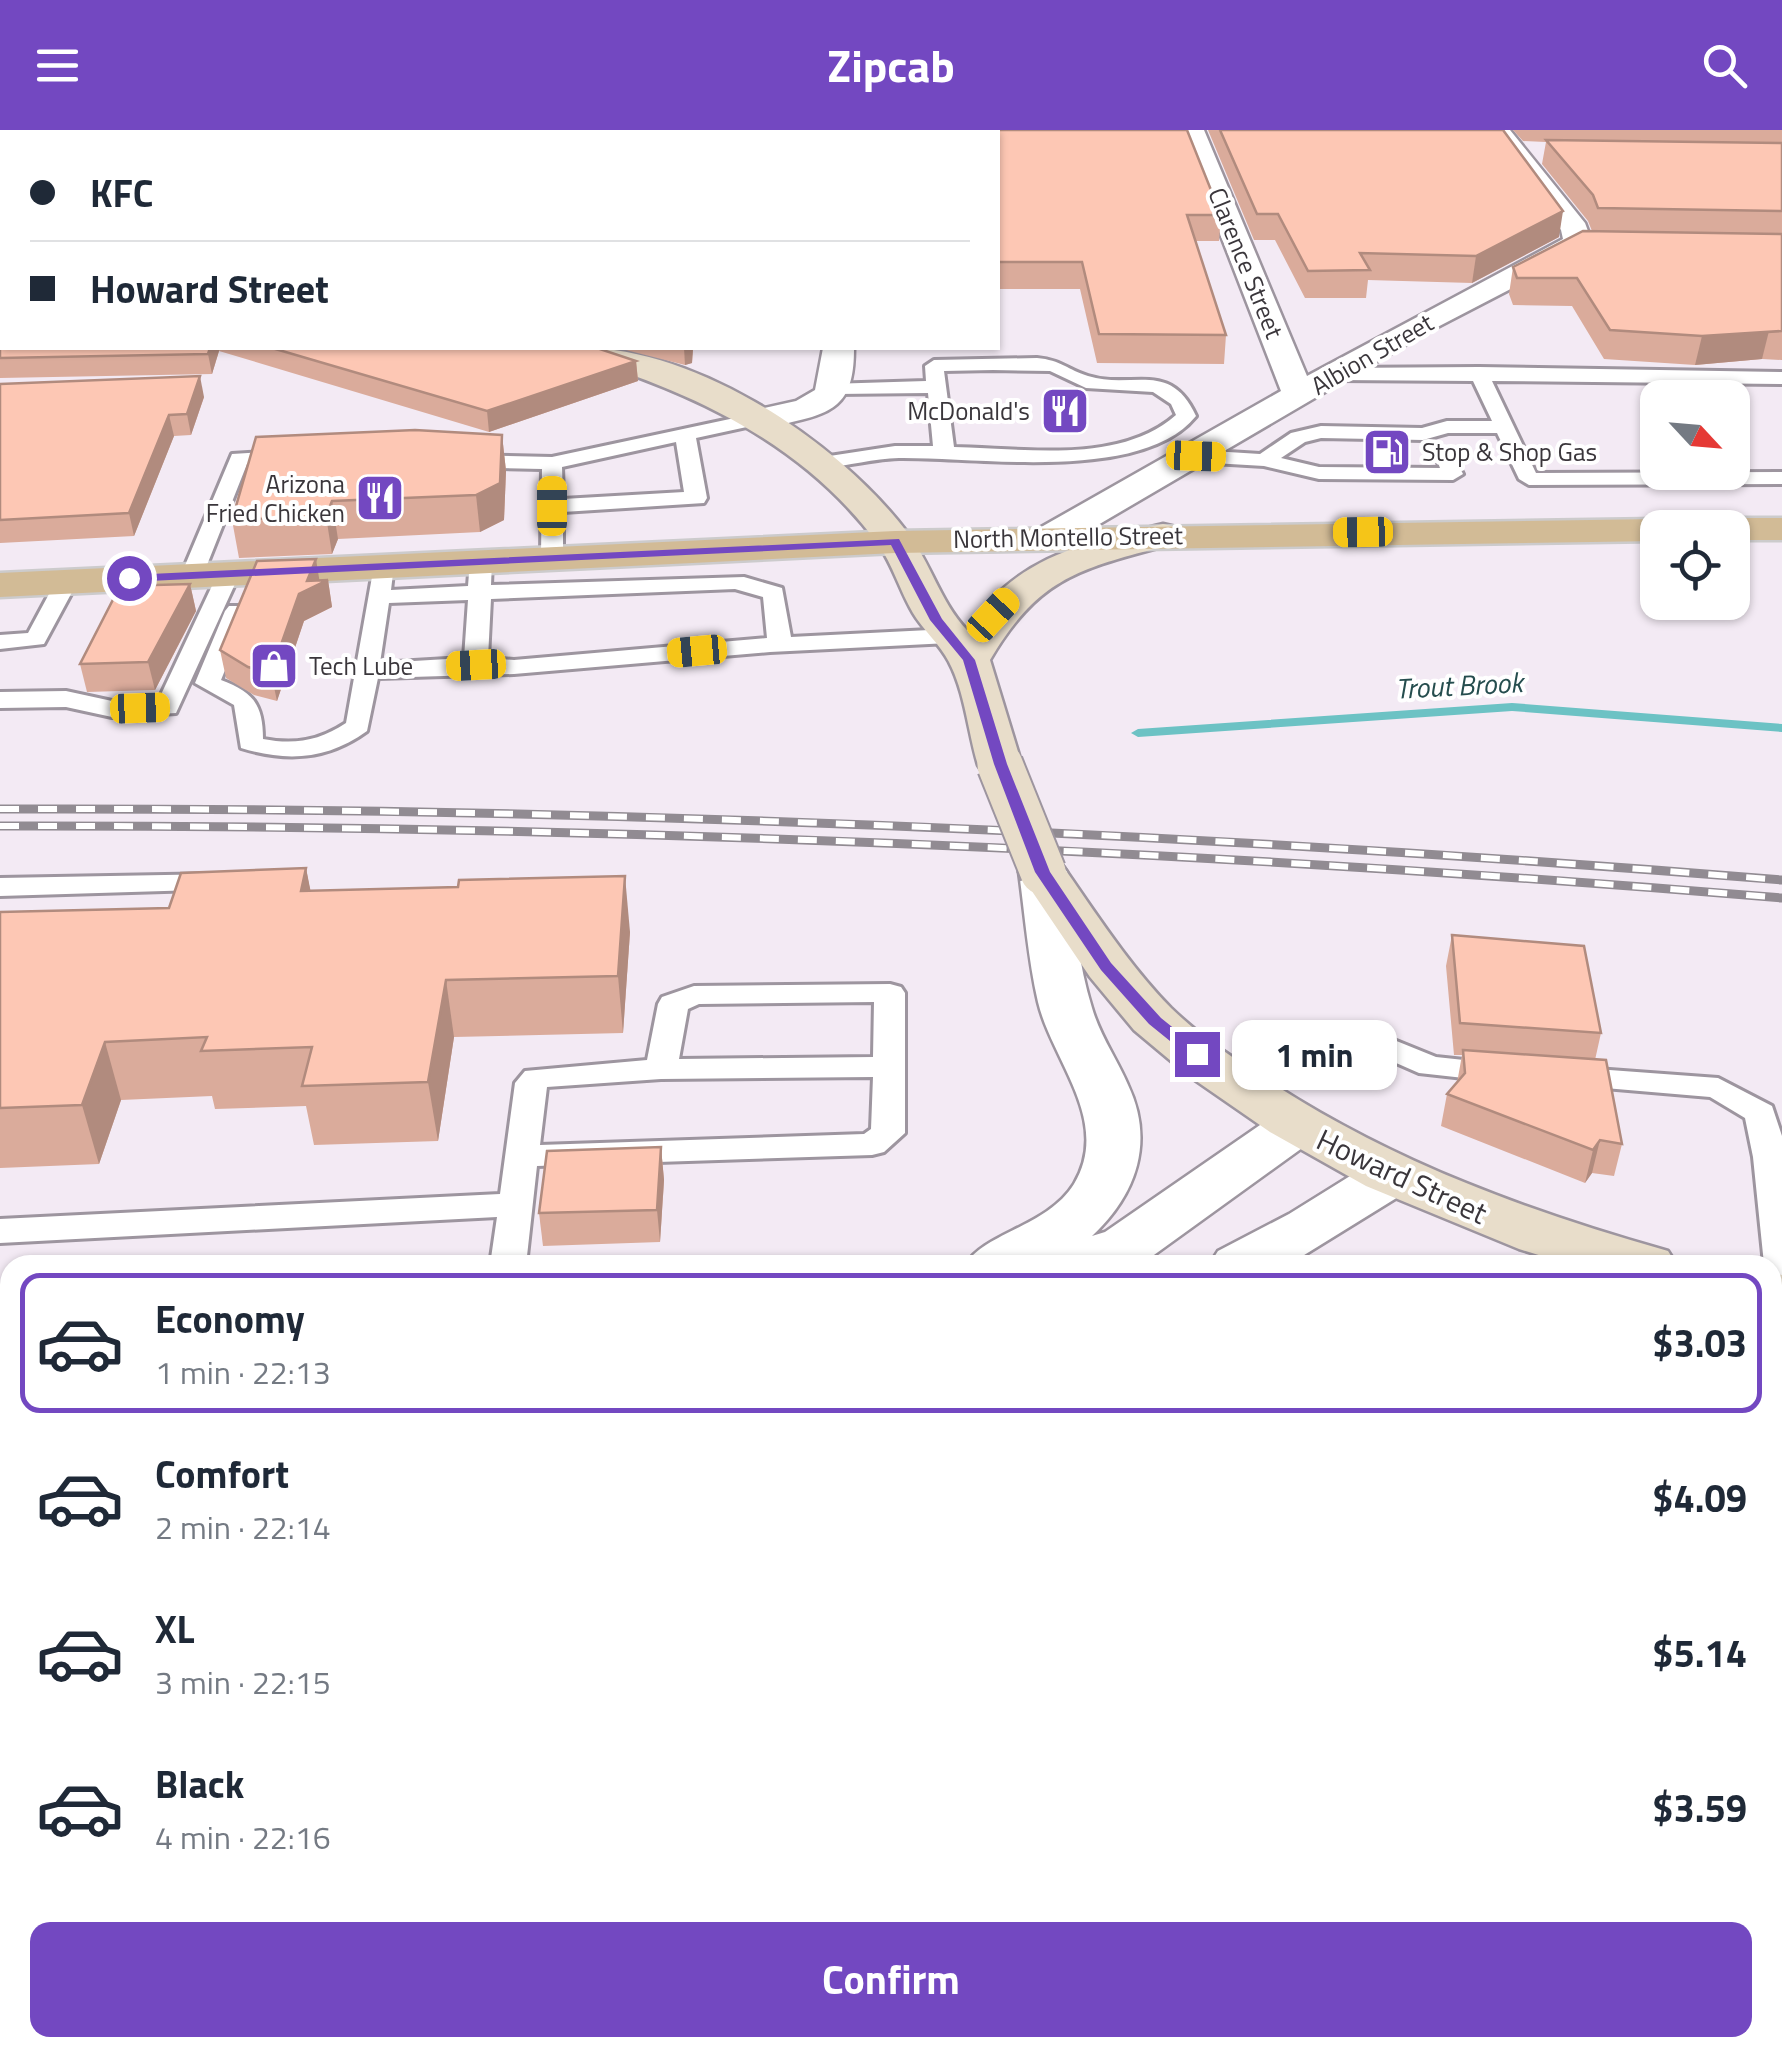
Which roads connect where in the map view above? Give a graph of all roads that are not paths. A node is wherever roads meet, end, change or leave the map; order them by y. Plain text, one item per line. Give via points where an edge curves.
1 (1192, 130) edge
2 (1505, 141) edge
3 (1552, 153) edge
4 (1572, 246) junction
5 (1610, 246) edge
6 (588, 350) edge
7 (838, 350) edge
8 (1479, 373) junction
9 (1338, 374) junction
10 (1782, 378) edge
11 (936, 387) junction
12 (836, 388) junction
13 (1299, 396) junction
14 (758, 419) junction
15 (1504, 428) junction
16 (685, 434) junction
17 (1121, 450) junction
18 (944, 451) junction
19 (1344, 452) junction
20 (1390, 453) junction
21 (1436, 453) junction
22 (318, 454) edge
23 (443, 460) edge
24 (1264, 460) junction
25 (552, 463) junction
26 (822, 463) junction
27 (1184, 463) junction
28 (1782, 478) edge
29 (552, 506) junction
30 (1750, 529) edge
31 (1782, 529) edge
32 (1640, 530) edge
33 (1163, 534) junction
34 (1048, 538) junction
35 (895, 542) junction
36 (552, 557) junction
37 (224, 574) junction
38 (479, 577) junction
39 (380, 581) junction
40 (67, 582) junction
41 (0, 585) edge
42 (0, 642) edge
43 (780, 644) junction
44 (959, 648) junction
45 (476, 665) junction
46 (366, 672) junction
47 (0, 700) edge
48 (1042, 872) junction
49 (248, 882) edge
50 (0, 887) edge
51 (1357, 1034) dead end
52 (890, 1067) junction
53 (661, 1069) junction
54 (1296, 1126) junction
55 (522, 1156) junction
56 (1391, 1176) junction
57 (516, 1205) junction
58 (0, 1232) edge
59 (509, 1255) edge
60 (1023, 1255) edge
61 (1099, 1255) edge
62 (1257, 1255) edge
63 (1613, 1255) edge
64 (1781, 1255) edge

1 - 13 street, Clarence Street
2 - 3 street
2 - 4 street via 1575,229
4 - 5 street
4 - 9 street, Albion Street
6 - 14 main road, Howard Street via 689,382
7 - 12 street
8 - 9 lane
8 - 10 lane
8 - 15 lane
9 - 13 street, Albion Street
11 - 12 lane
11 - 17 lane via 934,366 1050,365 1082,381 1144,384 1178,395 1182,423
11 - 18 lane
12 - 14 street via 815,406
13 - 27 street, Albion Street
14 - 16 lane
14 - 26 main road, Howard Street
15 - 21 lane
15 - 28 lane via 1529,480
16 - 25 lane
16 - 29 lane via 696,498
17 - 18 lane via 1074,456
17 - 27 lane
18 - 26 lane
19 - 20 lane
19 - 20 lane
19 - 24 lane via 1305,471
19 - 24 lane via 1298,437
20 - 21 lane
20 - 21 lane
22 - 37 lane via 239,458
23 - 25 lane
24 - 27 lane
25 - 29 lane
26 - 35 main road, Howard Street
27 - 34 street, Albion Street
29 - 36 lane
30 - 31 main road
32 - 33 main road, North Montello Street
33 - 34 main road, North Montello Street
33 - 44 main road via 1062,564 1020,587
34 - 35 main road, North Montello Street
35 - 36 main road, North Montello Street
35 - 44 main road, Howard Street via 936,620
36 - 38 main road, North Montello Street
37 - 39 main road, North Montello Street
37 - 40 main road, North Montello Street
37 - 46 lane via 207,683 245,697 250,743 306,750 338,742 358,726
37 - 47 lane via 167,708 112,709 66,698
38 - 39 main road, North Montello Street
38 - 43 lane via 736,582 774,592
38 - 45 lane
39 - 46 lane
40 - 41 main road, North Montello Street
40 - 42 lane via 36,640
43 - 44 lane
43 - 45 lane
44 - 48 main road, Howard Street, bridge
45 - 46 lane
48 - 54 main road, Howard Street via 1106,966 1155,1021
48 - 60 street via 1069,1020 1111,1110 1114,1152 1103,1187 1074,1225
49 - 50 lane
51 - 64 lane via 1430,1066 1718,1088 1760,1114
52 - 53 lane
52 - 53 lane via 891,997 883,990 686,998 674,1004
52 - 55 lane via 888,1134 872,1144
53 - 55 lane via 542,1076 531,1083
54 - 56 main road, Howard Street
54 - 61 street via 1126,1246
55 - 57 lane
56 - 62 street
56 - 63 main road, Howard Street via 1514,1226
57 - 58 lane
57 - 59 lane

